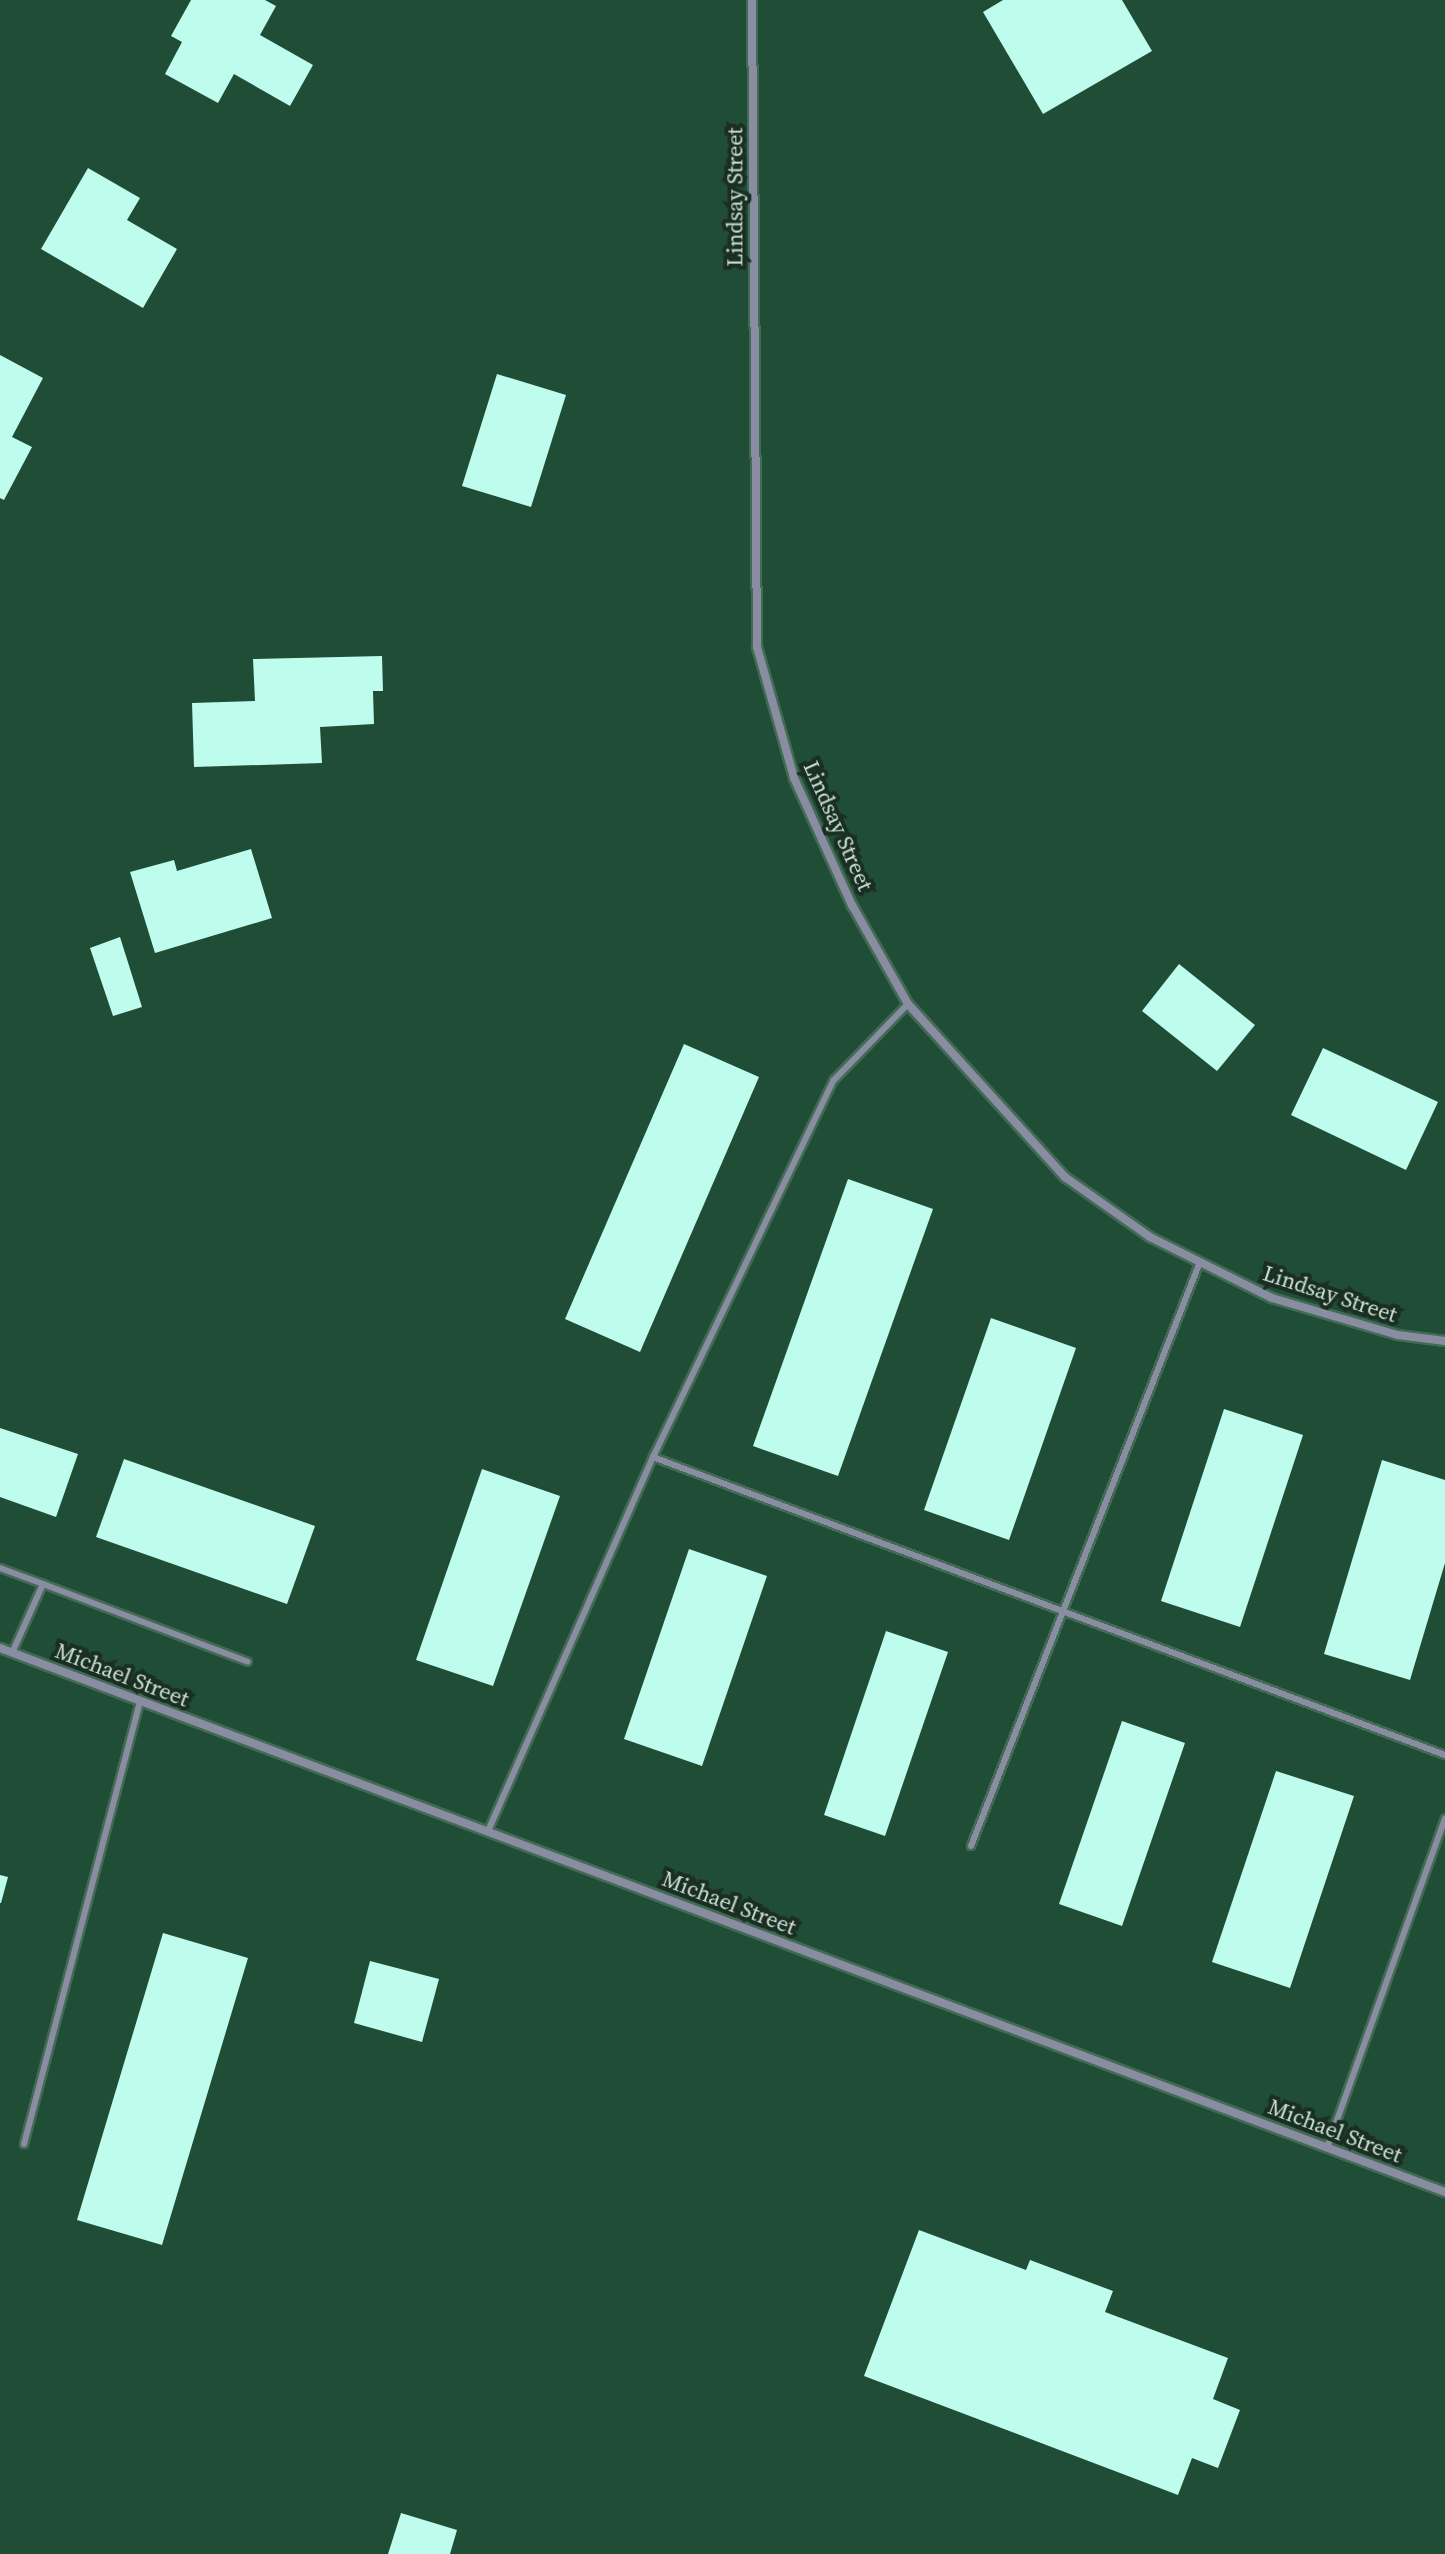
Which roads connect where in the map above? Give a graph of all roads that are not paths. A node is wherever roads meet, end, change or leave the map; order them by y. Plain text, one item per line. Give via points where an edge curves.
1 (752, 0) edge
2 (908, 1004) junction
3 (1200, 1262) junction
4 (1445, 1341) edge
5 (653, 1457) junction
6 (0, 1568) edge
7 (43, 1584) junction
8 (1059, 1611) junction
9 (0, 1648) edge
10 (12, 1653) junction
11 (248, 1662) dead end
12 (140, 1701) junction
13 (1445, 1755) edge
14 (1445, 1819) edge
15 (488, 1831) junction
16 (971, 1846) dead end
17 (24, 2144) dead end
18 (1327, 2148) junction
19 (1445, 2192) edge

1 - 2 street, Lindsay Street via 757,647 794,778 852,905
2 - 3 street, Lindsay Street via 1065,1177 1150,1237
2 - 5 lane via 834,1080
3 - 4 street, Lindsay Street via 1272,1298 1398,1335
3 - 8 lane
5 - 8 lane
5 - 15 lane
6 - 7 lane
7 - 10 lane
7 - 11 lane
8 - 13 lane
8 - 16 lane
9 - 10 street, Michael Street
10 - 12 street, Michael Street
12 - 15 street, Michael Street
12 - 17 lane
14 - 18 lane
15 - 18 street, Michael Street
18 - 19 street, Michael Street

